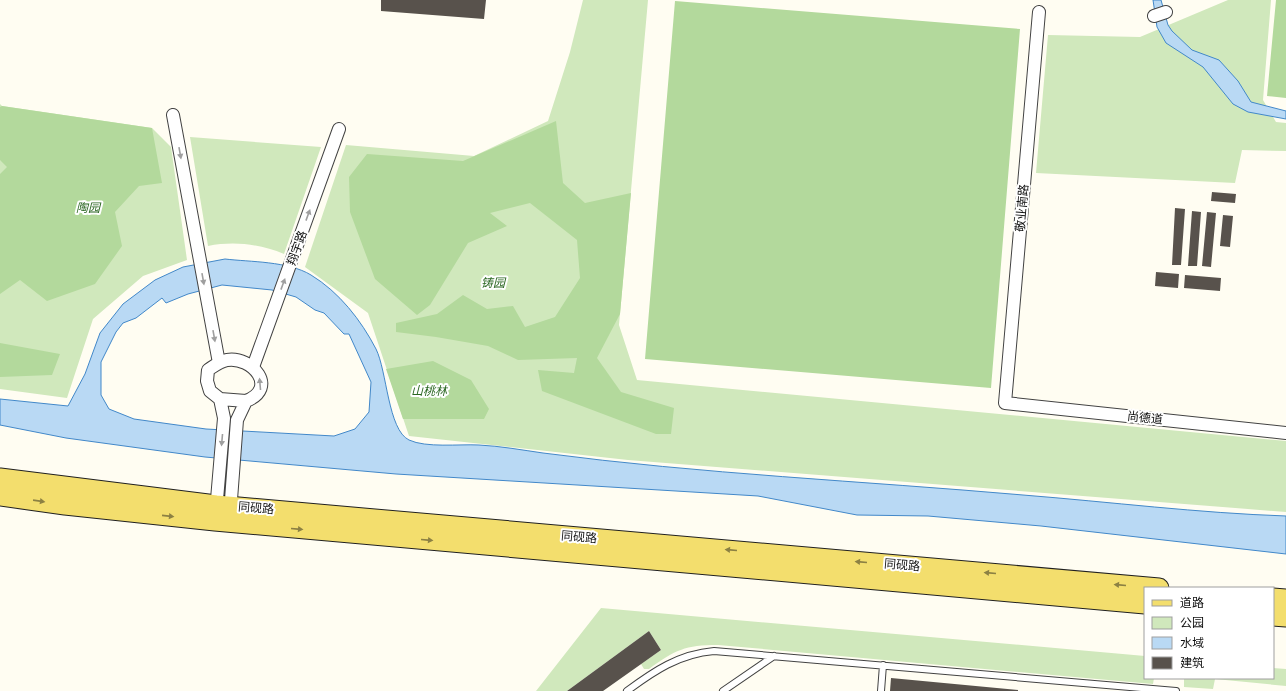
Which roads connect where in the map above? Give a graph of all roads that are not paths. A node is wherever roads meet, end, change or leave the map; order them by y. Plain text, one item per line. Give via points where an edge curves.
1 (1039, 12) dead end
2 (1166, 12) dead end
3 (1154, 16) dead end
4 (173, 115) dead end
5 (339, 129) dead end
6 (219, 363) junction
7 (253, 367) junction
8 (220, 399) junction
9 (246, 401) junction
10 (1005, 403) joint
11 (1286, 433) edge
12 (0, 478) edge
13 (0, 496) edge
14 (223, 514) junction
15 (1146, 587) edge
16 (1274, 598) edge
17 (1286, 599) edge
18 (1144, 604) edge
19 (1274, 616) edge
20 (1286, 617) edge
21 (774, 656) junction
22 (883, 665) junction
23 (627, 691) edge
24 (723, 691) edge
25 (881, 691) edge
26 (1176, 691) edge

1 - 10 street, 敬业南路
2 - 3 street
4 -> 6 street
7 -> 5 street, 翔宇路
6 - 7 street via 236,360
6 - 8 street via 208,370 207,381 210,391
9 -> 7 street via 261,392 259,376
8 - 9 street
8 -> 14 street via 224,418 220,462
9 - 14 street via 237,420 234,464
10 - 11 street, 尚德道
12 - 14 main road, 同砚路
13 -> 14 main road, 同砚路 via 65,505
15 -> 14 main road, 同砚路
14 -> 18 main road, 同砚路
16 - 17 main road
19 - 20 main road
21 - 22 lane
21 - 23 lane via 698,652 678,658
21 - 24 lane
22 - 25 lane
22 - 26 lane

